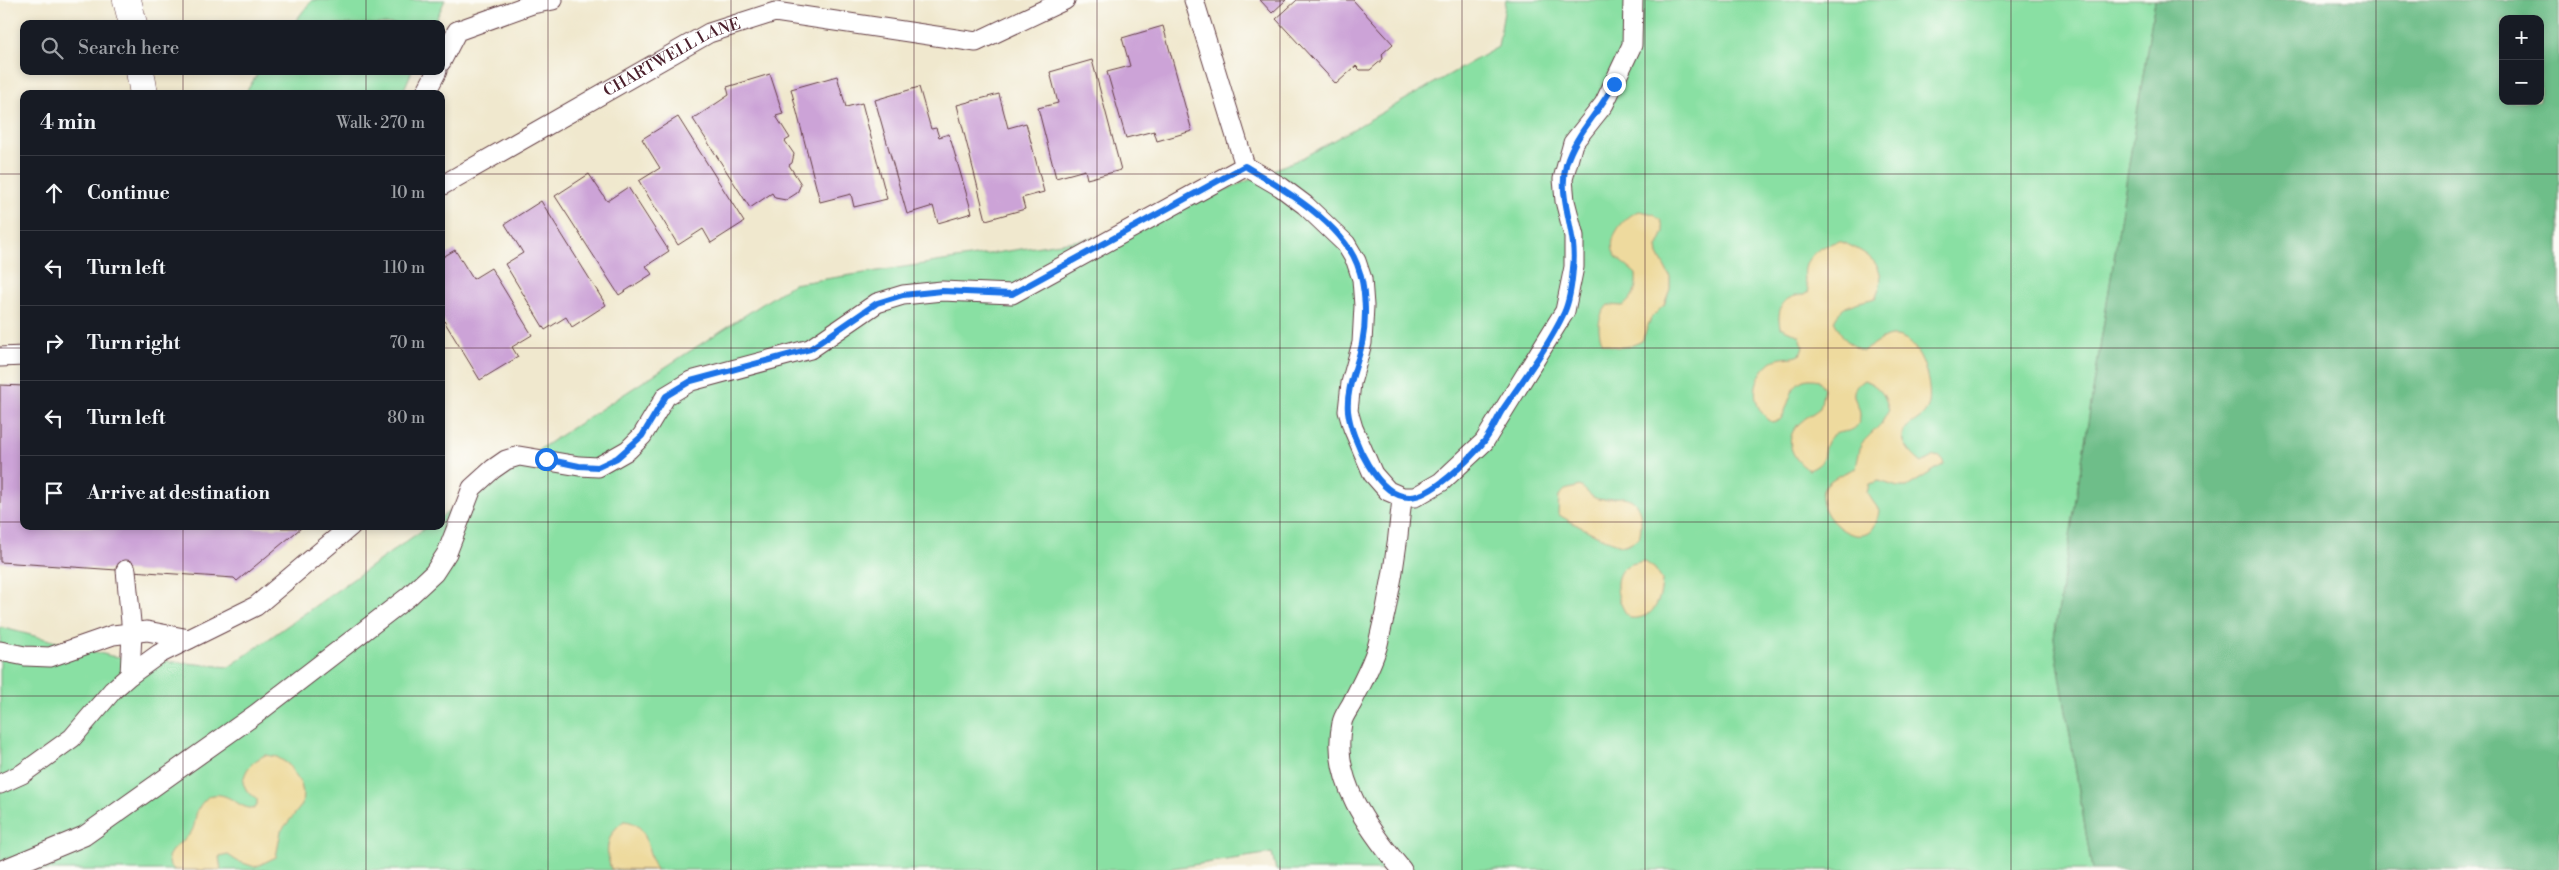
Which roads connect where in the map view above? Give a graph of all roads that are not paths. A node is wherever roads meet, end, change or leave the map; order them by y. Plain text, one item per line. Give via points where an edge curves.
1 (127, 0) edge
2 (553, 0) edge
3 (1065, 0) edge
4 (1194, 0) edge
5 (1633, 0) edge
6 (132, 20) edge
7 (445, 54) edge
8 (141, 75) edge
9 (434, 75) edge
10 (143, 90) edge
11 (427, 90) edge
12 (1245, 166) junction
13 (445, 184) edge
14 (20, 356) edge
15 (0, 357) edge
16 (1402, 497) junction
17 (347, 530) edge
18 (126, 570) dead end
19 (132, 633) junction
20 (189, 639) junction
21 (0, 651) edge
22 (130, 675) junction
23 (0, 784) edge
24 (2, 870) edge
25 (1402, 870) edge

1 - 6 street
2 - 7 lane via 532,4 457,31
3 - 13 lane, CHARTWELL LANE via 976,42 775,12 709,33
4 - 12 lane
5 - 16 lane via 1632,45 1604,104 1573,143 1563,179 1574,236 1574,267 1565,311 1484,442 1441,482 1415,497
8 - 10 street
9 - 11 lane
12 - 16 lane via 1305,205 1346,244 1356,261 1362,279 1364,306 1362,343 1350,383 1348,411 1373,474 1388,491
12 - 24 lane via 1012,294 942,291 903,295 877,303 810,349 691,381 666,396 642,436 628,450 598,467 519,456 506,460 472,488 447,553 434,573 408,597 256,714 84,836
14 - 15 lane
16 - 25 lane via 1378,645 1342,723 1341,754 1344,775 1353,799 1380,843
17 - 20 lane via 256,606
18 - 19 lane
19 - 20 lane via 147,632
19 - 21 lane via 113,635 50,657
19 - 22 lane
20 - 22 lane via 159,654
22 - 23 lane via 72,738 22,774

